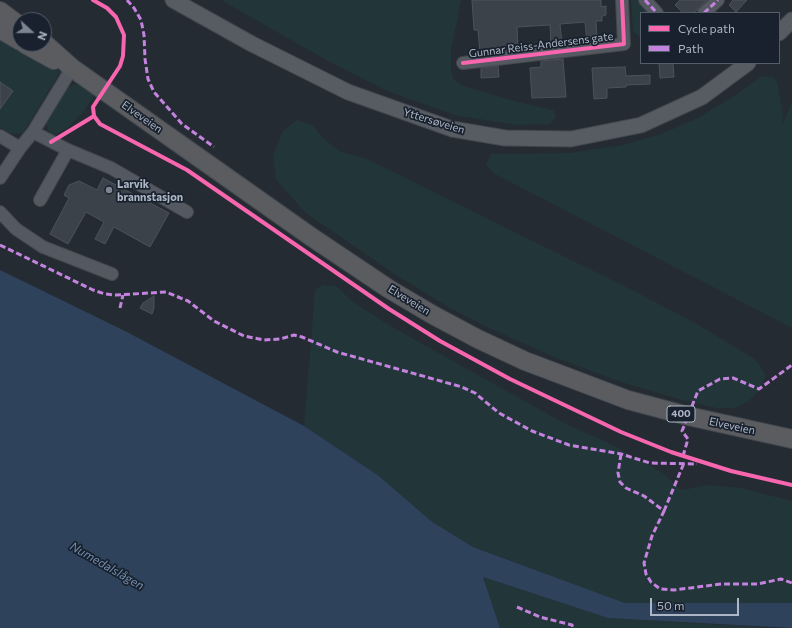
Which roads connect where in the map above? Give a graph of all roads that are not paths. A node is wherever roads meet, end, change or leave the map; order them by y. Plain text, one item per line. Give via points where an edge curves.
1 (173, 0) edge
2 (622, 0) edge
3 (645, 0) edge
4 (718, 0) edge
5 (0, 12) edge
6 (656, 12) edge
7 (705, 12) edge
8 (12, 20) edge
9 (792, 20) edge
10 (0, 29) edge
11 (780, 32) edge
12 (12, 36) edge
13 (52, 50) edge
14 (38, 52) edge
15 (463, 63) dead end
16 (747, 64) edge
17 (72, 68) junction
18 (33, 132) junction
19 (0, 136) edge
20 (20, 148) junction
21 (68, 150) junction
22 (0, 178) edge
23 (40, 200) dead end
24 (0, 212) edge
25 (187, 212) dead end
26 (112, 274) dead end
27 (792, 439) edge

1 - 16 main road, Yttersøveien via 252,44 348,92 452,129 505,138 572,139 641,125 702,97
2 - 15 street, Gunnar Reiss-Andersens gate via 624,44
3 - 6 street
4 - 7 street
5 - 8 highway
9 - 11 main road
10 - 12 highway
13 - 17 highway, Elveveien / 400
14 - 17 highway, Elveveien / 400
17 - 18 street
17 - 27 highway, Elveveien / 400 via 389,289 478,339 628,400
18 - 20 street
18 - 21 street
19 - 20 street
20 - 22 street
21 - 23 street
21 - 25 street via 112,168
24 - 26 street via 16,229 43,247

